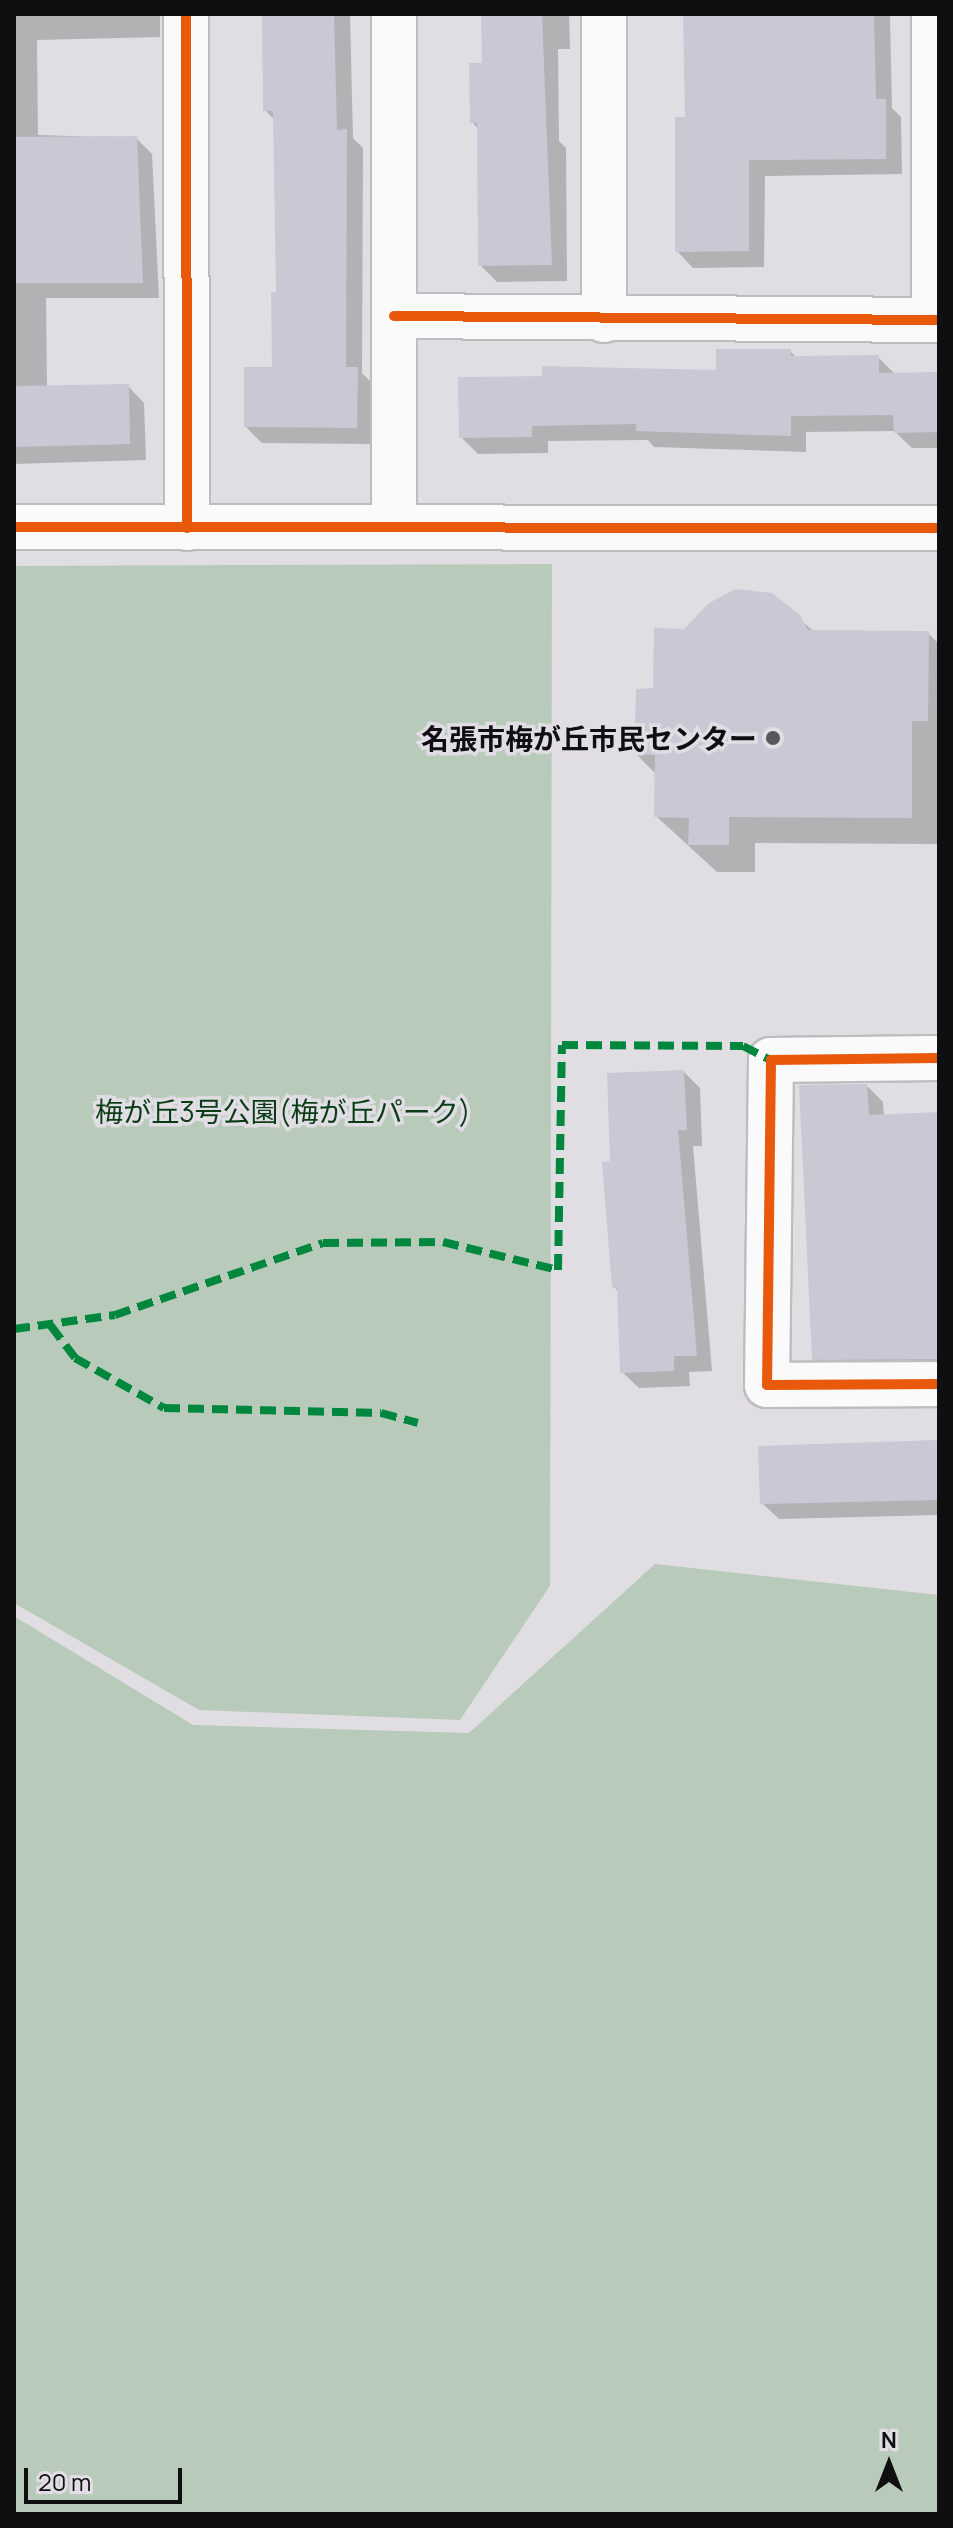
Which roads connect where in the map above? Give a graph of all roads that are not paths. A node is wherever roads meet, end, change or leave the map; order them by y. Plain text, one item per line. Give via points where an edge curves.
1 (186, 14) edge
2 (394, 14) edge
3 (604, 14) edge
4 (934, 14) edge
5 (394, 316) junction
6 (604, 320) junction
7 (937, 320) edge
8 (394, 526) junction
9 (14, 527) edge
10 (187, 528) junction
11 (939, 528) edge
12 (939, 1058) edge
13 (939, 1384) edge

1 - 10 street
2 - 5 street
3 - 6 street
4 - 7 street
5 - 6 street
5 - 8 street
6 - 7 street
8 - 10 street
8 - 11 street
9 - 10 street
12 - 13 street via 771,1060 767,1385

